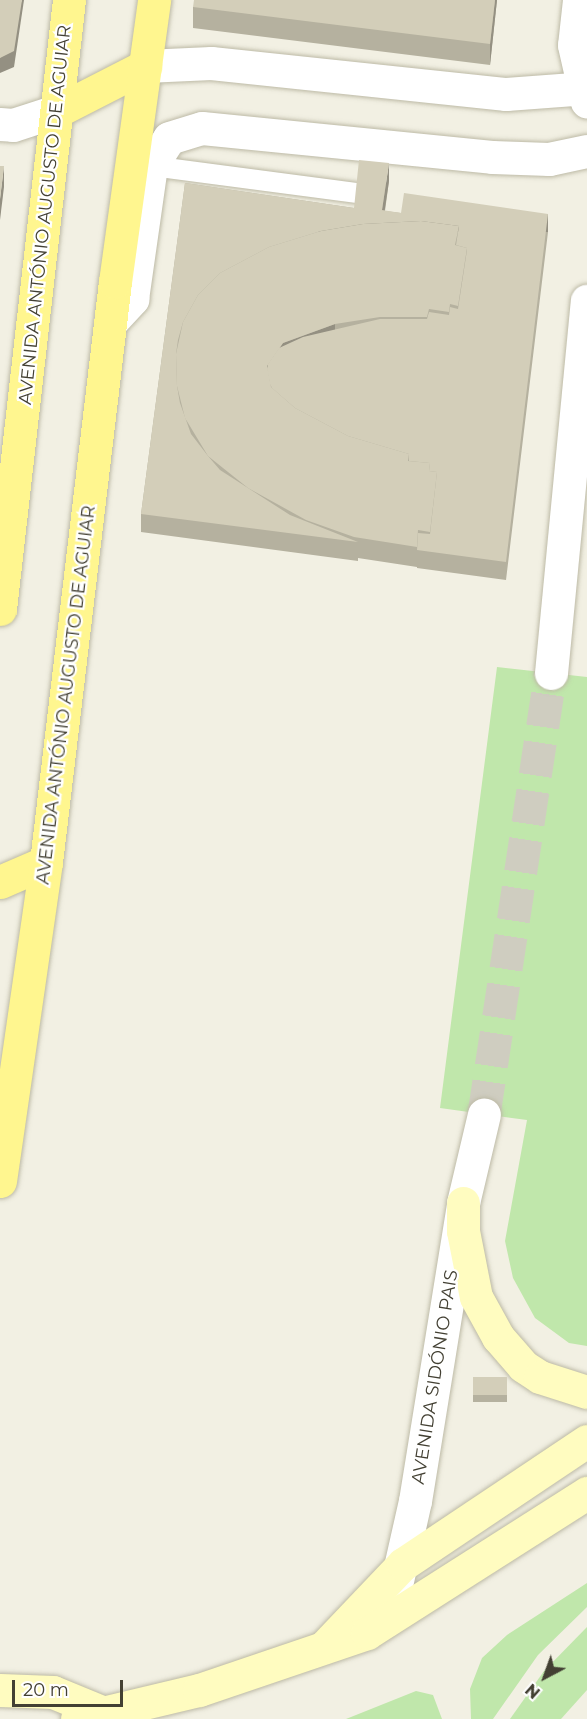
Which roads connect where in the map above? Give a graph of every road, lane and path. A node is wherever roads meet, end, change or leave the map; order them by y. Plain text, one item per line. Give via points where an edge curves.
1 (69, 0) edge
2 (154, 0) edge
3 (579, 0) edge
4 (145, 66) junction
5 (586, 93) edge
6 (59, 110) junction
7 (0, 124) edge
8 (587, 151) edge
9 (151, 166) junction
10 (357, 193) edge
11 (587, 301) edge
12 (110, 323) junction
13 (0, 609) edge
14 (551, 673) tunnel mouth
15 (46, 862) junction
16 (0, 882) edge
17 (484, 1114) tunnel mouth
18 (0, 1181) edge
19 (463, 1203) junction
20 (587, 1392) edge
21 (587, 1441) edge
22 (587, 1493) edge
23 (403, 1564) junction
24 (367, 1633) junction
25 (323, 1648) junction
26 (0, 1690) edge
27 (88, 1715) edge

1 - 6 main road, AVENIDA ANTÓNIO AUGUSTO DE AGUIAR
2 - 4 main road, AVENIDA ANTÓNIO AUGUSTO DE AGUIAR
3 - 5 street via 574,45
4 - 5 street via 211,63 506,94
4 - 6 main road
4 - 12 main road, AVENIDA ANTÓNIO AUGUSTO DE AGUIAR
6 - 7 street via 13,126
6 - 13 main road, AVENIDA ANTÓNIO AUGUSTO DE AGUIAR
8 - 9 street via 549,159 492,157 202,128 170,138
9 - 10 lane
9 - 12 street via 132,299
11 - 14 street
12 - 15 main road, AVENIDA ANTÓNIO AUGUSTO DE AGUIAR
15 - 16 main road
15 - 18 main road, AVENIDA ANTÓNIO AUGUSTO DE AGUIAR
17 - 19 street, AVENIDA SIDÓNIO PAIS
19 - 20 main road via 468,1264 476,1297 498,1337 523,1366 540,1377
19 - 23 street, AVENIDA SIDÓNIO PAIS
21 - 23 main road
22 - 24 main road via 467,1573
23 - 24 street, AVENIDA SIDÓNIO PAIS via 390,1597
23 - 25 main road
24 - 25 main road
25 - 27 main road via 199,1690
26 - 27 main road via 53,1692

